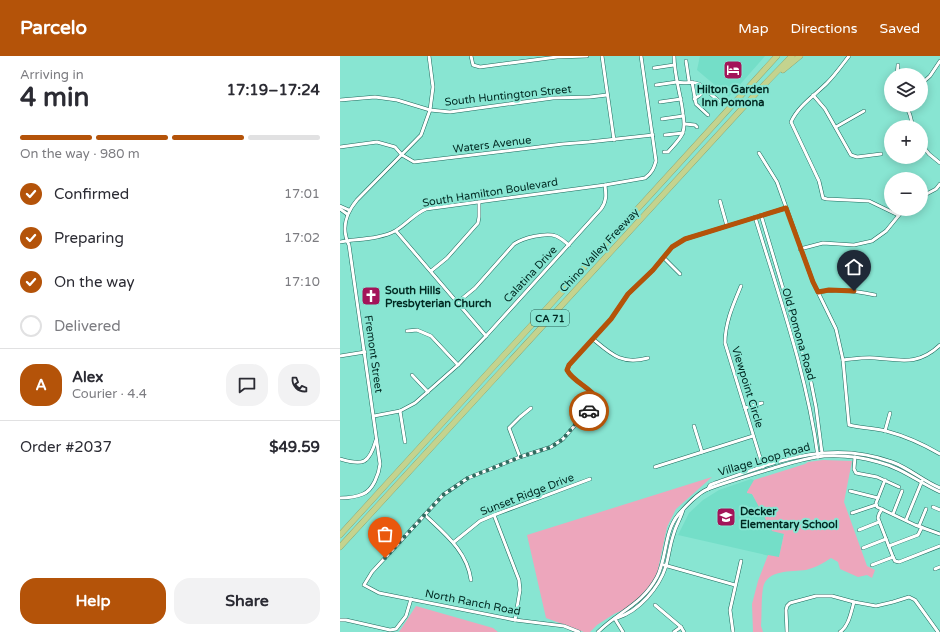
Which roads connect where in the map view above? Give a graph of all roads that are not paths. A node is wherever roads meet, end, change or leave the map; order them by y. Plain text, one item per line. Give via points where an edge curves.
1 (429, 56) edge
2 (471, 56) edge
3 (587, 56) edge
4 (602, 56) edge
5 (641, 56) edge
6 (674, 56) edge
7 (776, 56) edge
8 (792, 56) edge
9 (800, 56) edge
10 (849, 56) edge
11 (686, 61) dead end
12 (940, 61) edge
13 (674, 65) junction
14 (898, 65) dead end
15 (654, 68) dead end
16 (898, 68) edge
17 (928, 78) edge
18 (677, 82) junction
19 (690, 82) junction
20 (656, 85) dead end
21 (705, 89) junction
22 (760, 89) junction
23 (607, 95) junction
24 (813, 95) junction
25 (682, 99) junction
26 (694, 99) junction
27 (340, 100) edge
28 (660, 102) dead end
29 (720, 102) dead end
30 (430, 110) junction
31 (864, 111) dead end
32 (708, 115) dead end
33 (683, 116) junction
34 (662, 119) dead end
35 (685, 124) junction
36 (697, 127) dead end
37 (836, 127) junction
38 (683, 133) junction
39 (653, 135) junction
40 (665, 135) dead end
41 (614, 140) junction
42 (340, 146) edge
43 (664, 152) dead end
44 (759, 153) dead end
45 (928, 153) edge
46 (881, 154) dead end
47 (402, 155) junction
48 (940, 163) edge
49 (940, 184) edge
50 (605, 185) junction
51 (928, 193) edge
52 (720, 201) dead end
53 (479, 202) junction
54 (340, 206) edge
55 (786, 208) junction
56 (884, 208) edge
57 (340, 209) edge
58 (348, 212) junction
59 (761, 215) junction
60 (897, 216) edge
61 (755, 217) junction
62 (727, 226) junction
63 (396, 230) junction
64 (347, 241) junction
65 (340, 242) edge
66 (569, 245) junction
67 (800, 249) junction
68 (664, 258) junction
69 (431, 271) junction
70 (680, 274) dead end
71 (741, 286) dead end
72 (818, 292) junction
73 (875, 295) dead end
74 (458, 302) junction
75 (407, 331) dead end
76 (486, 336) junction
77 (593, 339) junction
78 (940, 345) edge
79 (365, 352) junction
80 (340, 356) edge
81 (648, 358) dead end
82 (843, 360) junction
83 (458, 365) junction
84 (412, 375) dead end
85 (428, 392) junction
86 (762, 403) dead end
87 (531, 408) dead end
88 (745, 408) junction
89 (400, 411) junction
90 (890, 413) dead end
91 (374, 416) junction
92 (694, 426) dead end
93 (885, 431) junction
94 (754, 436) junction
95 (377, 438) junction
96 (405, 442) dead end
97 (702, 452) junction
98 (822, 452) junction
99 (856, 453) junction
100 (940, 454) edge
101 (817, 455) junction
102 (520, 457) junction
103 (855, 458) junction
104 (340, 459) edge
105 (655, 467) dead end
106 (763, 467) junction
107 (764, 471) junction
108 (590, 479) dead end
109 (885, 480) junction
110 (922, 480) junction
111 (899, 487) dead end
112 (940, 488) edge
113 (708, 489) junction
114 (850, 491) dead end
115 (902, 491) dead end
116 (940, 492) edge
117 (340, 498) edge
118 (878, 498) junction
119 (876, 504) junction
120 (933, 508) dead end
121 (882, 509) junction
122 (926, 509) dead end
123 (940, 510) edge
124 (852, 513) dead end
125 (893, 514) junction
126 (424, 515) junction
127 (494, 515) junction
128 (906, 520) junction
129 (879, 522) junction
130 (921, 527) junction
131 (940, 528) edge
132 (859, 530) dead end
133 (939, 534) edge
134 (340, 535) edge
135 (886, 539) junction
136 (454, 542) junction
137 (888, 546) junction
138 (940, 546) edge
139 (340, 547) edge
140 (863, 548) dead end
141 (893, 557) junction
142 (741, 561) dead end
143 (664, 565) junction
144 (872, 565) dead end
145 (940, 567) edge
146 (935, 569) dead end
147 (471, 580) dead end
148 (735, 585) junction
149 (411, 599) junction
150 (854, 602) junction
151 (655, 605) dead end
152 (615, 619) junction
153 (340, 620) edge
154 (515, 620) junction
155 (680, 627) junction
156 (939, 631) edge
157 (580, 632) edge
158 (598, 632) edge
159 (623, 632) edge
160 (674, 632) edge
161 (684, 632) edge
162 (733, 632) edge
163 (787, 632) edge
164 (840, 632) edge

1 - 30 street via 433,87
2 - 3 street via 473,65 480,67 557,57
4 - 23 street
5 - 39 street
6 - 13 street
7 - 134 highway, Chino Valley Freeway / CA 71
8 - 22 highway, Chino Valley Freeway / CA 71
9 - 22 highway
10 - 24 street via 826,84
11 - 19 street
12 - 17 street
13 - 15 street
13 - 18 street
14 - 16 street
18 - 19 street
18 - 20 street
18 - 25 street
19 - 21 street
19 - 26 street
21 - 26 street
21 - 29 street
22 - 139 highway, Chino Valley Freeway / CA 71
23 - 30 street, South Huntington Street via 553,98 450,112
23 - 41 street
24 - 37 street
24 - 56 street via 791,122 819,181 823,198 869,201
25 - 28 street
25 - 33 street
26 - 32 street
27 - 30 street, South Huntington Street via 375,97 397,100
30 - 47 street via 421,135
31 - 37 street
33 - 34 street
33 - 35 street
35 - 36 street
35 - 38 street
37 - 46 street via 851,155 856,157
38 - 40 street
38 - 43 street via 668,152
39 - 41 street, Waters Avenue
39 - 50 street, South Hamilton Boulevard via 656,161 650,175 639,180
41 - 47 street, Waters Avenue via 414,162
42 - 47 street, Waters Avenue via 377,142 395,147
44 - 55 street via 777,182
45 - 48 street
47 - 58 street
49 - 51 street
50 - 53 street, South Hamilton Boulevard
50 - 66 street, Calatina Drive via 604,204
52 - 62 street
53 - 63 street, South Hamilton Boulevard via 426,209 418,212
53 - 69 street via 478,223 447,258
54 - 58 street
55 - 59 street
55 - 67 street
57 - 58 street
58 - 64 street, Fremont Street via 345,227
59 - 61 street
59 - 98 street, Old Pomona Road via 811,382
60 - 67 street via 879,237 863,244 823,243
61 - 62 street
61 - 101 street, Old Pomona Road via 802,372
62 - 68 street via 685,239 672,247
63 - 64 street, South Hamilton Boulevard via 379,236
63 - 69 street
64 - 65 street, South Hamilton Boulevard
64 - 79 street, Fremont Street
66 - 74 street via 550,234 520,240 475,288
66 - 76 street, Calatina Drive
67 - 72 street
68 - 70 street
68 - 77 street via 628,294
69 - 74 street
71 - 88 street, Viewpoint Circle via 728,318 725,342
72 - 73 street via 840,290
72 - 82 street via 836,329
74 - 76 street
75 - 83 street via 417,330 430,336
76 - 83 street, Calatina Drive
77 - 81 street via 615,357 636,360
77 - 102 street via 567,370 591,391 598,400 595,405 563,439 551,447
78 - 82 street via 933,352 910,360
79 - 80 street
79 - 91 street, Fremont Street
82 - 93 street via 849,425
83 - 85 street, Calatina Drive
84 - 85 street
85 - 89 street, Calatina Drive
86 - 88 street
87 - 102 street via 509,428
88 - 94 street, Viewpoint Circle
89 - 91 street, Calatina Drive
89 - 96 street
90 - 93 street
91 - 95 street, Fremont Street
92 - 97 street
93 - 100 street via 910,439
94 - 97 street
94 - 106 street, Viewpoint Circle
95 - 104 street via 368,460 358,463
95 - 117 street, Fremont Street via 380,471 376,480 363,494
97 - 105 street
98 - 99 street, Village Loop Road
98 - 101 street, Village Loop Road
99 - 103 street
99 - 110 street, Village Loop Road via 893,462
101 - 103 street, Village Loop Road
101 - 106 street, Village Loop Road via 804,455
101 - 107 street, Village Loop Road
102 - 126 street via 468,478 443,495
103 - 109 street via 856,473
103 - 110 street, Village Loop Road via 891,466
106 - 107 street, Viewpoint Circle
106 - 113 street, Village Loop Road via 715,483
107 - 113 street, Village Loop Road
108 - 127 street, Sunset Ridge Drive
109 - 111 street
109 - 118 street
110 - 112 street, Village Loop Road
110 - 116 street, Village Loop Road
110 - 128 street
113 - 143 street, Village Loop Road via 683,510
114 - 118 street
115 - 125 street
118 - 119 street
119 - 121 street
119 - 124 street
120 - 123 street
121 - 125 street
121 - 129 street via 878,516
122 - 130 street
125 - 128 street
126 - 136 street
126 - 149 street, North Ranch Road via 372,572 364,585 379,592
127 - 136 street, Sunset Ridge Drive via 480,521
127 - 154 street via 519,580
128 - 130 street
129 - 132 street
129 - 135 street
130 - 133 street
130 - 137 street via 918,535
131 - 133 street
135 - 137 street
135 - 140 street
136 - 147 street via 470,570
137 - 141 street
138 - 141 street via 899,562
141 - 144 street
142 - 148 street
143 - 148 street
143 - 152 street, Village Loop Road via 656,586 647,597 631,611
145 - 146 street
148 - 162 street via 730,610
149 - 153 street via 406,616 396,628 390,630
149 - 154 street, North Ranch Road
150 - 156 street via 876,606 909,597 915,600
150 - 163 street via 832,596 816,596 790,603 786,610
150 - 164 street via 849,618
151 - 155 street
152 - 158 street, Village Loop Road
152 - 159 street
154 - 157 street, North Ranch Road via 564,626
155 - 160 street
155 - 161 street

